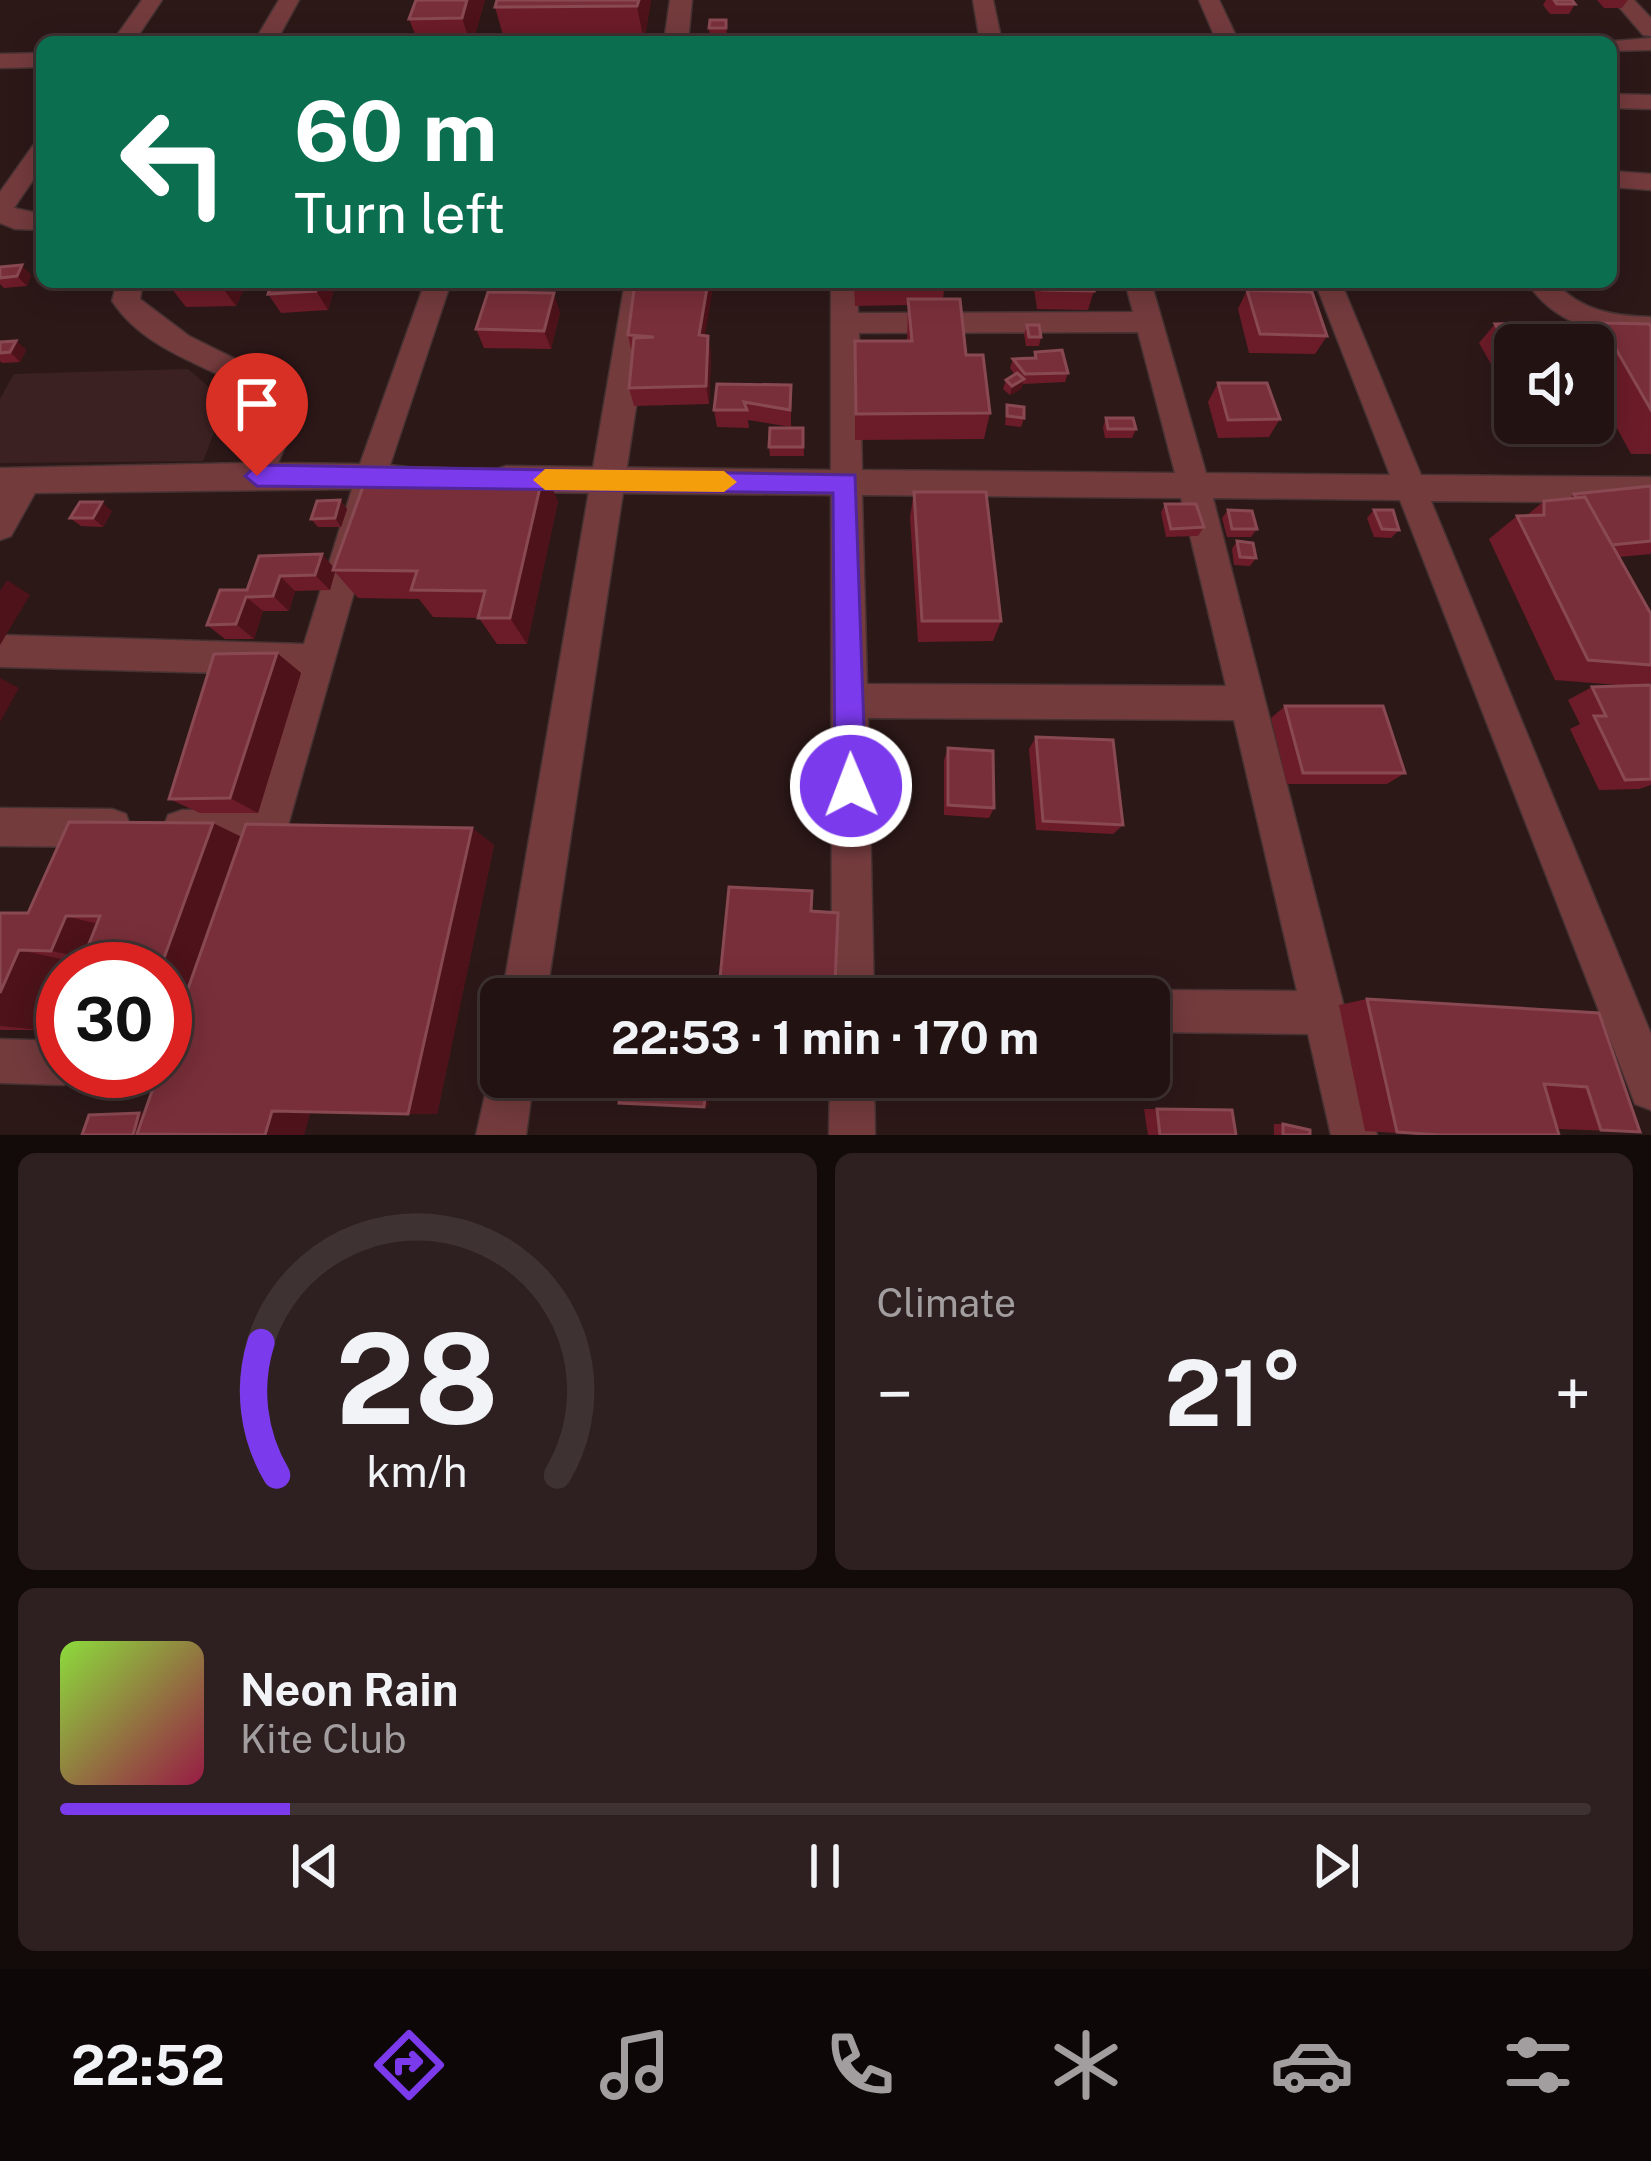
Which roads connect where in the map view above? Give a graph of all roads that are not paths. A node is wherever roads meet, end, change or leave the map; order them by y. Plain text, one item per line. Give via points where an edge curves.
1 (152, 0) edge
2 (289, 0) edge
3 (681, 0) edge
4 (982, 0) edge
5 (1209, 0) edge
6 (1623, 0) edge
7 (1651, 29) edge
8 (127, 36) edge
9 (268, 36) edge
10 (677, 36) edge
11 (990, 36) edge
12 (1225, 36) edge
13 (1651, 44) edge
14 (1617, 45) edge
15 (36, 60) edge
16 (0, 61) edge
17 (1617, 101) edge
18 (1651, 102) edge
19 (36, 158) edge
20 (1617, 179) edge
21 (1651, 182) edge
22 (0, 210) edge
23 (36, 222) edge
24 (129, 288) edge
25 (436, 288) edge
26 (639, 288) edge
27 (844, 288) edge
28 (1140, 288) edge
29 (1330, 288) edge
30 (1547, 288) edge
31 (1148, 322) junction
32 (844, 323) junction
33 (1651, 327) edge
34 (257, 476) junction
35 (371, 477) junction
36 (13, 481) edge
37 (607, 481) junction
38 (846, 482) junction
39 (1194, 485) junction
40 (1415, 491) junction
41 (1647, 497) edge
42 (0, 527) edge
43 (0, 651) edge
44 (320, 660) junction
45 (850, 701) junction
46 (1250, 704) junction
47 (0, 827) edge
48 (268, 829) junction
49 (246, 894) edge
50 (526, 978) edge
51 (853, 978) edge
52 (1170, 1011) edge
53 (1324, 1012) junction
54 (0, 1061) edge
55 (36, 1062) edge
56 (1651, 1088) edge
57 (507, 1098) edge
58 (852, 1098) edge
59 (501, 1135) edge
60 (851, 1135) edge
61 (1354, 1135) edge

1 - 8 street
2 - 9 street
3 - 10 street
4 - 11 street
5 - 12 street
6 - 7 street
13 - 14 street
15 - 16 street
17 - 18 street
19 - 22 street
20 - 21 street
22 - 23 street
24 - 34 street via 126,301 146,325 278,393 279,426
25 - 35 street
26 - 37 street
27 - 32 street
28 - 31 street
29 - 40 street
30 - 33 street via 1610,327
31 - 32 street
31 - 39 street
32 - 38 street
34 - 35 street
34 - 36 street
35 - 37 street
35 - 44 street
36 - 42 street
37 - 38 street
37 - 50 street
38 - 39 street
38 - 45 street
39 - 40 street
39 - 46 street
40 - 41 street
40 - 56 street
43 - 44 street
44 - 48 street
45 - 46 street
45 - 51 street
46 - 53 street
47 - 48 street
48 - 49 street
52 - 53 street
53 - 61 street
54 - 55 street
57 - 59 street
58 - 60 street

